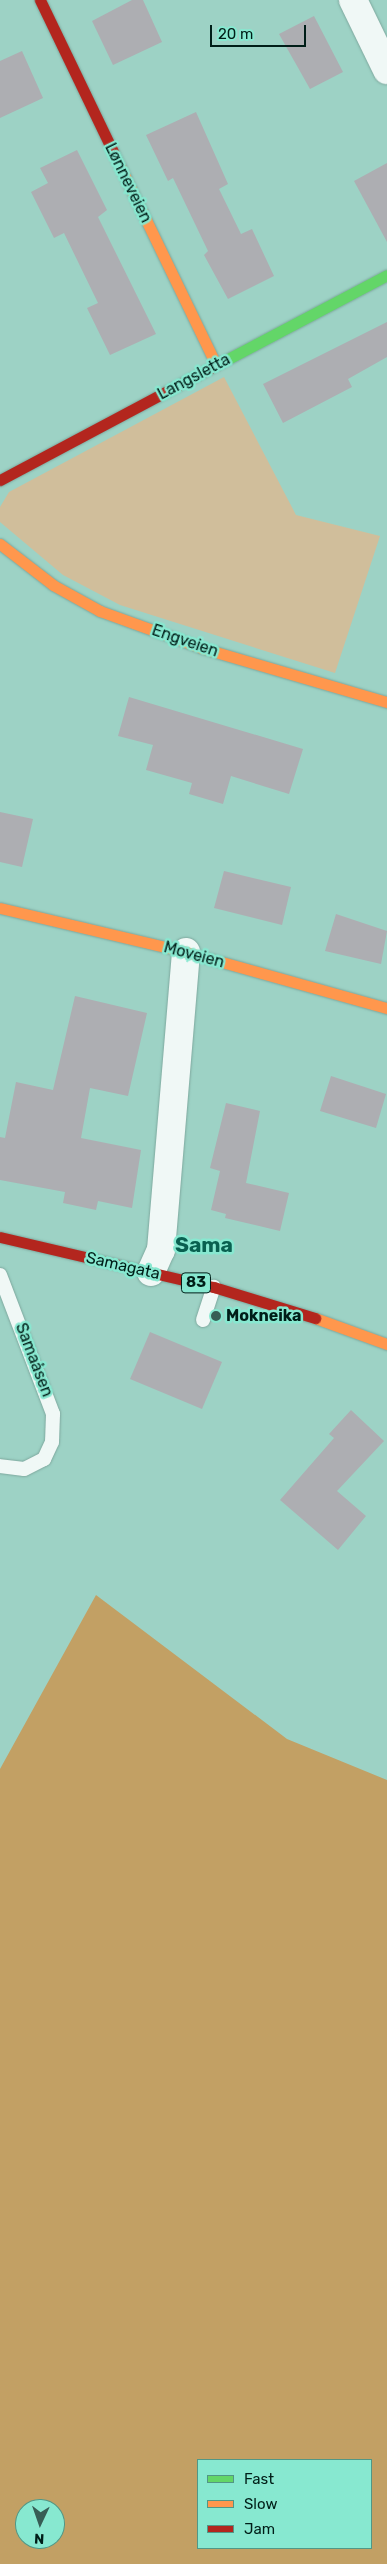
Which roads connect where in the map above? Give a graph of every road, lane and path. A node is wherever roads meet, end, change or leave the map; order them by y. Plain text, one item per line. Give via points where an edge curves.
1 (40, 0) edge
2 (353, 0) edge
3 (387, 70) edge
4 (387, 275) edge
5 (216, 365) junction
6 (0, 480) edge
7 (0, 544) edge
8 (387, 702) edge
9 (0, 908) edge
10 (186, 952) junction
11 (387, 1008) edge
12 (0, 1237) edge
13 (151, 1272) junction
14 (0, 1275) edge
15 (214, 1287) junction
16 (203, 1320) dead end
17 (387, 1344) edge
18 (0, 1466) edge

1 - 5 main road, Lønneveien
2 - 3 street
4 - 5 main road, Langsletta
5 - 6 main road, Langsletta
7 - 8 main road, Engveien via 53,585 100,611 202,648
9 - 10 main road, Moveien
10 - 11 main road, Moveien
10 - 13 street via 161,1250
12 - 13 main road, Samagata / 83
13 - 15 main road, Samagata / 83
14 - 18 lane, Samaåsen via 53,1414 52,1442 44,1459 24,1469
15 - 16 lane
15 - 17 main road, Samagata / 83 via 360,1331

